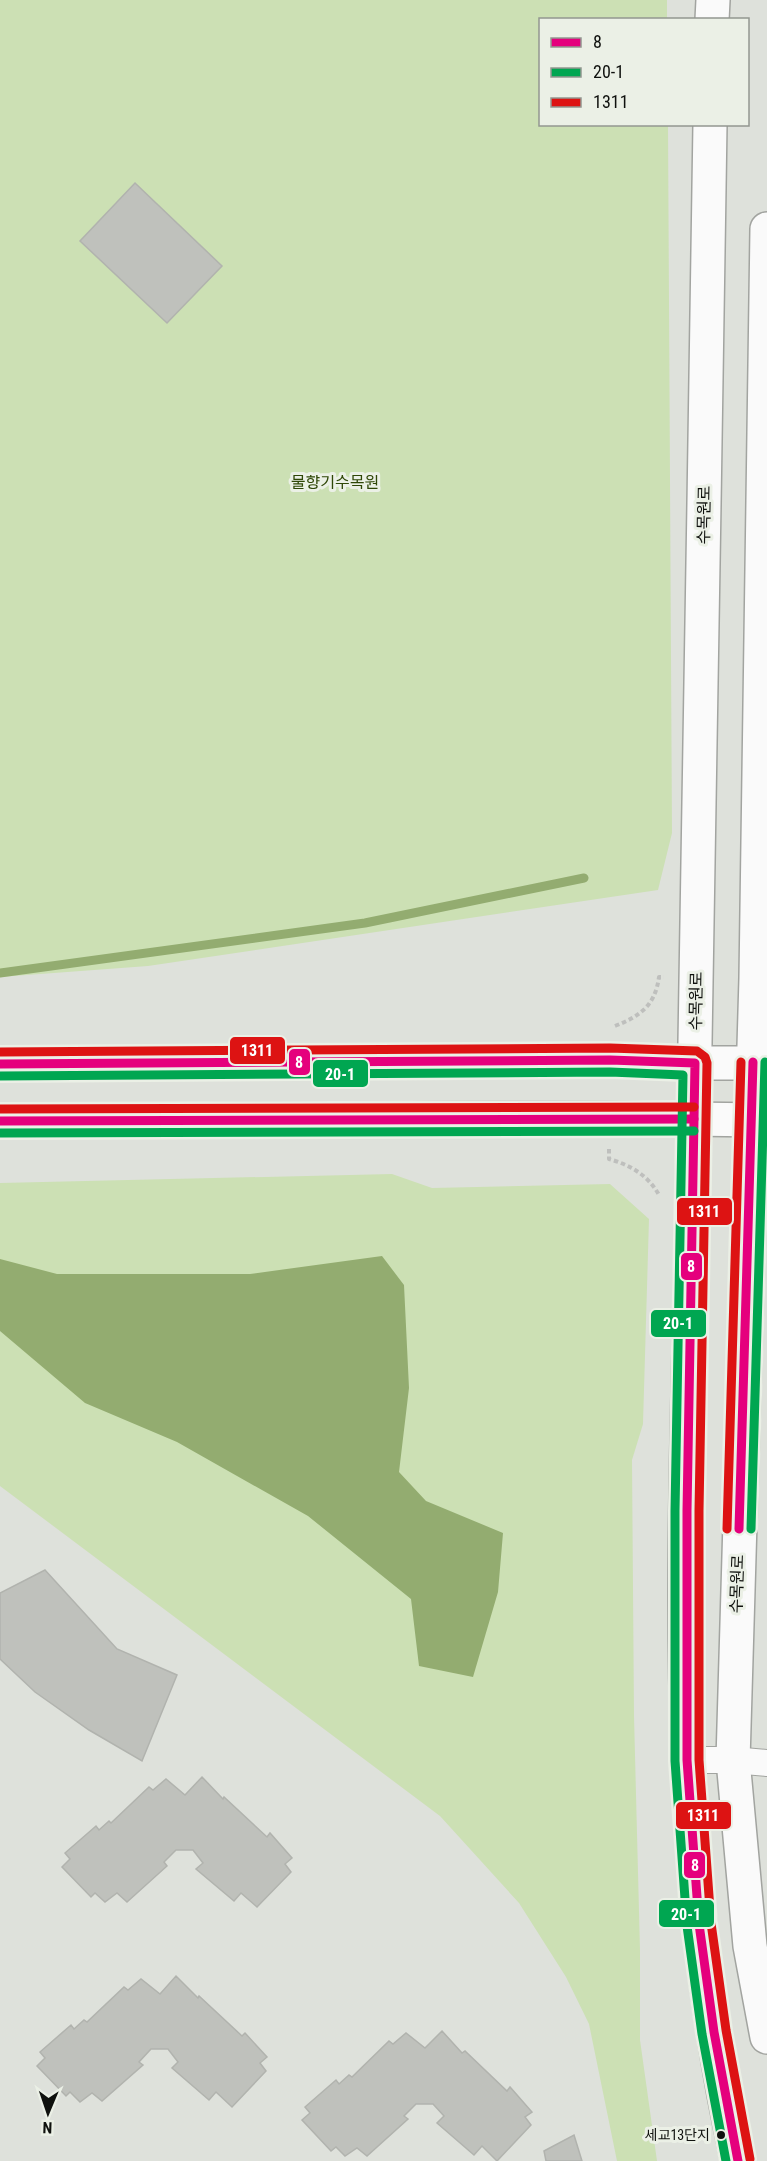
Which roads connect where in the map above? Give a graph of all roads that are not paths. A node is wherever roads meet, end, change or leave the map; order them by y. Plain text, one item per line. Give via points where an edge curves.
1 (712, 0) edge
2 (712, 18) edge
3 (710, 126) edge
4 (767, 229) edge
5 (695, 1063) junction
6 (760, 1063) edge
7 (0, 1064) edge
8 (694, 1119) junction
9 (759, 1120) edge
10 (0, 1121) edge
11 (687, 1760) junction
12 (733, 1760) junction
13 (767, 1763) edge
14 (767, 2037) edge
15 (738, 2161) edge

1 - 2 street
3 - 5 street, 수목원로
4 - 6 street, 수목원로
5 - 6 street
5 - 7 street via 598,1060
5 - 8 street, 수목원로
6 - 9 street, 수목원로
8 - 9 street
8 - 10 street
8 - 11 street, 수목원로
9 - 12 street, 수목원로
11 - 12 street
11 - 15 street, 수목원로 via 699,1924
12 - 13 street
12 - 14 street, 수목원로 via 750,1946

